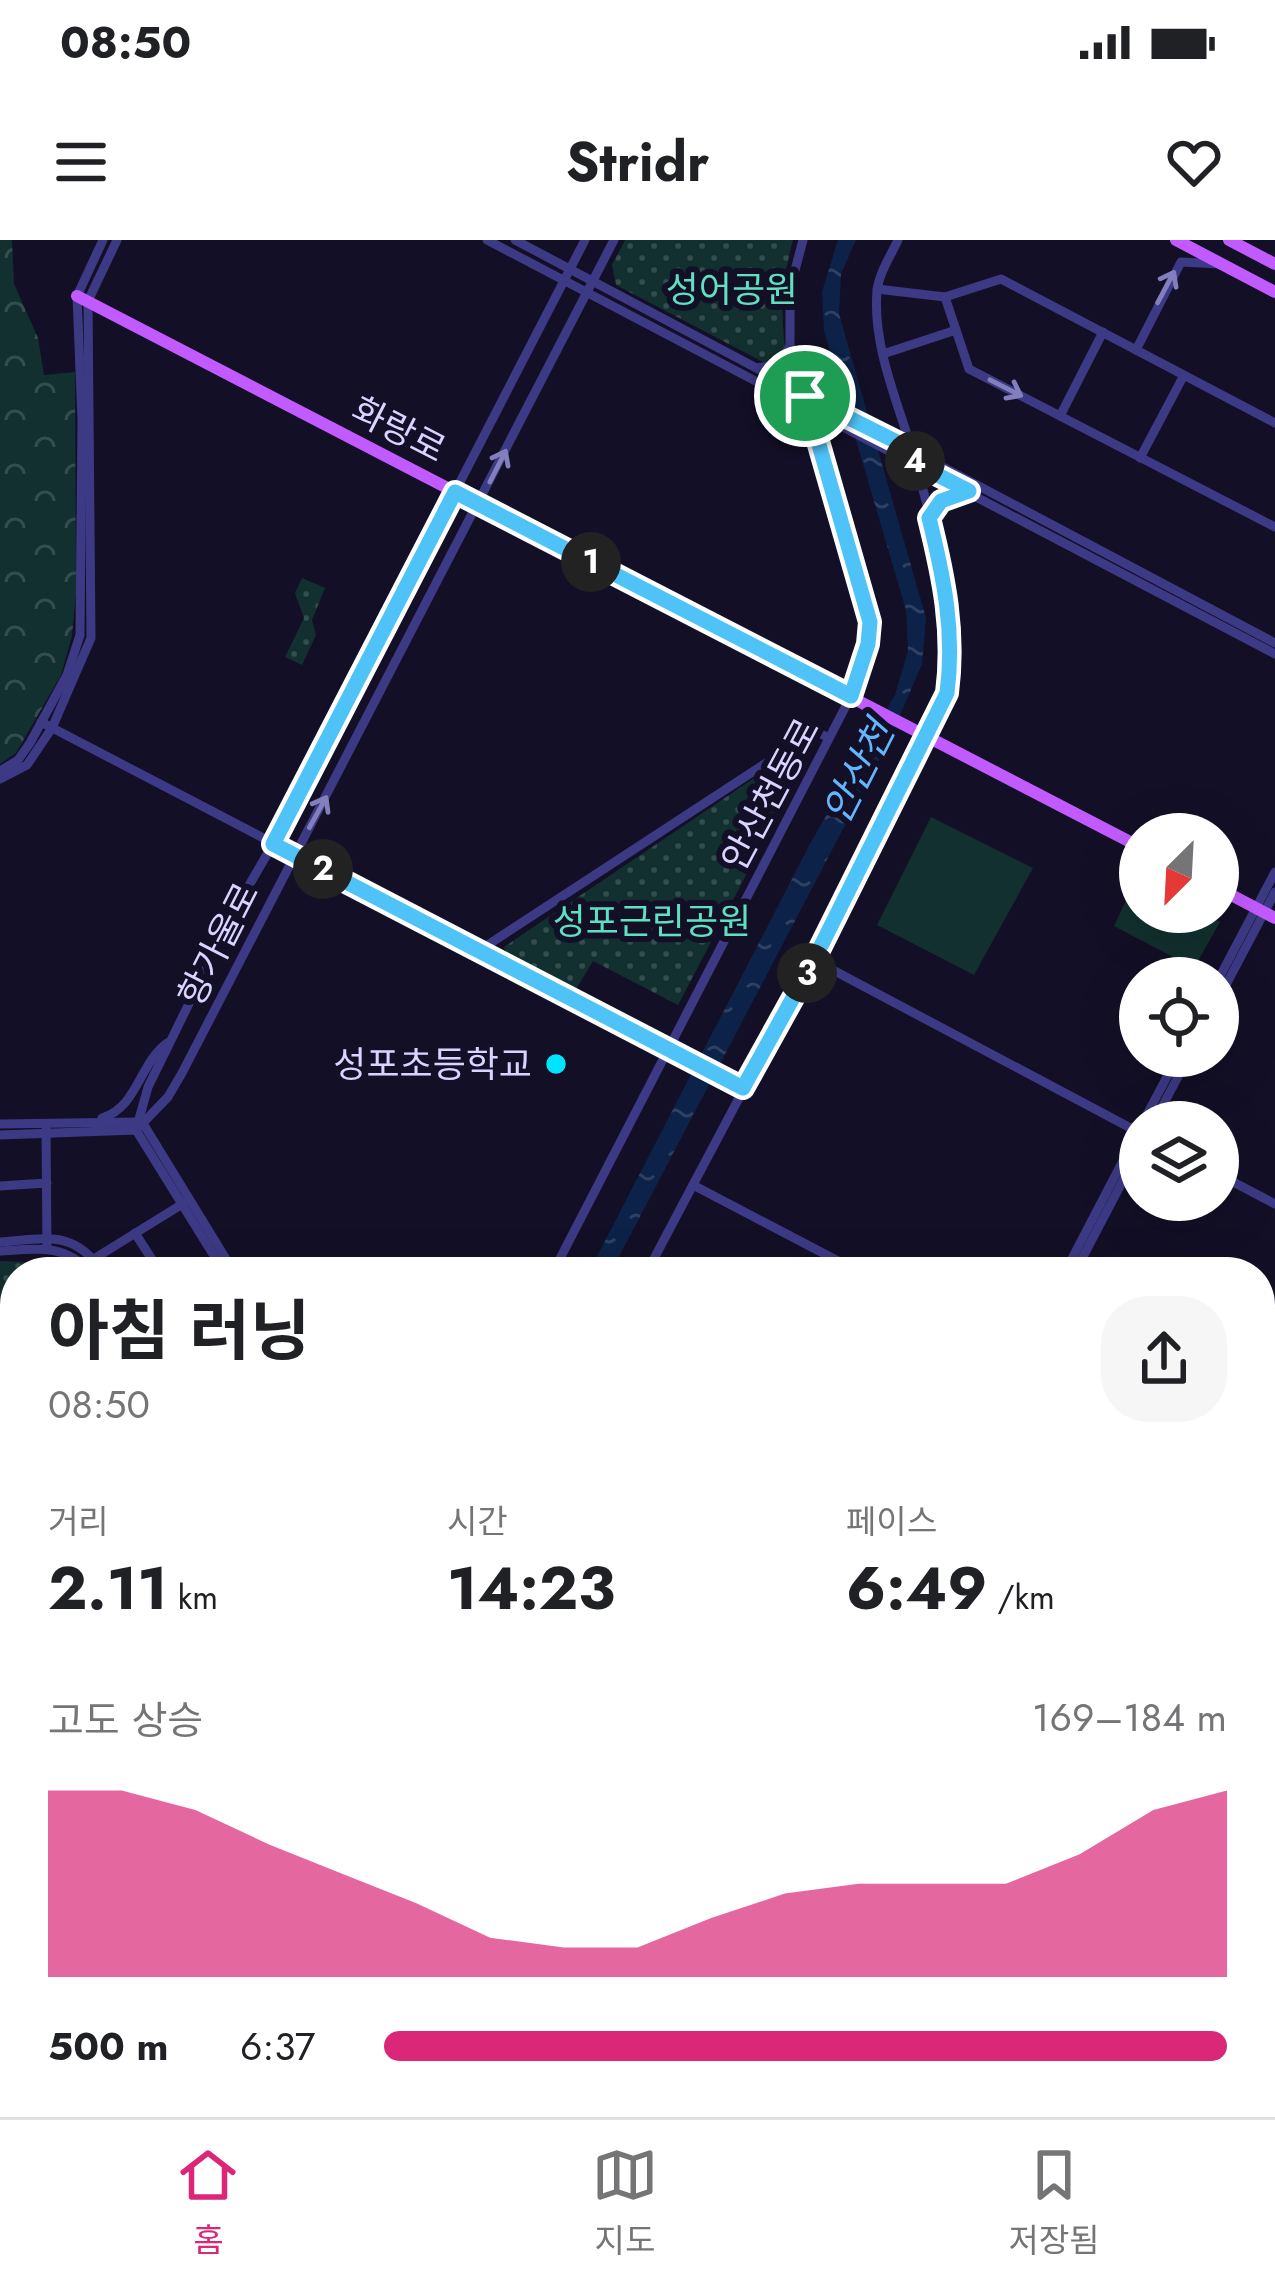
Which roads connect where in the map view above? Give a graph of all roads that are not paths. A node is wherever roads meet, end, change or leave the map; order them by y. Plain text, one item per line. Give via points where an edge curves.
1 (103, 240) edge
2 (117, 240) edge
3 (487, 240) edge
4 (515, 240) edge
5 (585, 240) edge
6 (614, 240) edge
7 (803, 240) edge
8 (898, 240) edge
9 (1176, 240) edge
10 (1229, 240) edge
11 (1221, 264) junction
12 (1275, 264) edge
13 (569, 268) junction
14 (563, 280) junction
15 (590, 286) junction
16 (878, 289) junction
17 (1275, 292) edge
18 (945, 297) junction
19 (82, 298) junction
20 (956, 330) junction
21 (1103, 332) junction
22 (790, 346) junction
23 (1136, 350) junction
24 (883, 353) junction
25 (757, 368) junction
26 (1184, 375) junction
27 (807, 402) junction
28 (824, 411) junction
29 (1060, 416) junction
30 (1275, 423) edge
31 (907, 453) junction
32 (1141, 458) junction
33 (916, 464) junction
34 (969, 491) junction
35 (455, 492) junction
36 (479, 504) junction
37 (929, 518) junction
38 (1275, 527) edge
39 (1275, 643) edge
40 (1275, 654) edge
41 (851, 696) junction
42 (41, 722) junction
43 (52, 728) junction
44 (920, 732) junction
45 (829, 738) junction
46 (0, 775) edge
47 (1119, 836) edge
48 (273, 844) junction
49 (294, 855) junction
50 (1275, 872) edge
51 (1275, 892) edge
52 (1265, 913) edge
53 (480, 950) junction
54 (1234, 957) edge
55 (814, 960) junction
56 (1239, 961) edge
57 (171, 1040) junction
58 (668, 1048) junction
59 (743, 1088) junction
60 (1119, 1118) edge
61 (86, 1122) junction
62 (0, 1124) edge
63 (139, 1126) junction
64 (46, 1128) junction
65 (0, 1135) edge
66 (1119, 1169) edge
67 (47, 1184) junction
68 (693, 1185) junction
69 (1239, 1185) edge
70 (0, 1186) edge
71 (1119, 1188) edge
72 (185, 1202) junction
73 (1275, 1204) edge
74 (135, 1234) junction
75 (47, 1244) junction
76 (0, 1246) edge
77 (83, 1257) edge
78 (102, 1257) edge
79 (150, 1257) edge
80 (216, 1257) edge
81 (224, 1257) edge
82 (561, 1257) edge
83 (655, 1257) edge
84 (830, 1257) edge
85 (1073, 1257) edge
86 (1083, 1257) edge

1 - 19 street
2 - 19 street
3 - 14 street
4 - 13 street
5 - 13 street, 항가울로
6 - 15 street, 항가울로
7 - 22 street, 안산천동로 via 790,289
8 - 16 street
9 - 11 main road
10 - 12 main road
11 - 17 main road
23 -> 11 street via 1181,262
13 - 14 street, 항가울로
13 - 15 street
14 - 15 street
14 - 35 street, 항가울로
15 - 25 street
15 - 27 street
36 -> 15 street, 항가울로
16 - 18 street
16 - 24 street
18 - 20 street
18 - 21 street via 1001,279
19 - 35 main road, 화랑로
19 - 42 street via 80,635
19 - 43 street via 92,638
20 - 24 street
20 -> 29 street via 968,369
21 - 23 street
21 - 29 street
22 - 25 street via 773,367
22 - 27 street, 안산천동로
23 - 26 street
24 - 31 street
25 - 27 street
26 - 30 street
26 - 32 street
27 - 28 street
27 - 41 street, 안산천동로 via 870,622
28 - 31 street
28 - 31 street
29 - 32 street
31 - 33 street
31 - 39 street
32 - 38 street
33 - 34 street
33 - 37 street
34 - 37 street via 941,501
34 - 40 street
35 - 36 main road, 화랑로
35 - 48 street, 항가울로
36 - 41 main road, 화랑로
49 -> 36 street, 항가울로
37 - 44 street via 953,649 947,693
41 - 44 main road, 화랑로
41 - 45 street, 안산천동로
42 - 43 street
42 - 46 street
43 - 46 street via 27,765
43 - 48 street
44 - 47 main road, 화랑로
44 - 55 street
45 - 53 street via 815,731
45 - 58 street, 안산천동로
48 - 49 street
48 - 57 street, 항가울로
49 - 53 street
49 - 63 street, 항가울로 via 176,1085
50 - 52 street
51 - 52 street
52 - 54 street
52 - 56 street
53 - 58 street
55 - 59 street
55 - 60 street
57 - 61 street, 항가울로 via 120,1110
57 - 63 street, 항가울로
58 - 59 street
58 - 82 street, 안산천동로
59 - 68 street
61 - 63 street
61 - 64 street
62 - 64 street
63 - 64 street
63 - 72 street
64 - 65 street
64 - 67 street
66 - 85 street
67 - 70 street
67 - 75 street
68 - 83 street
68 - 84 street
69 - 73 street
71 - 86 street
72 - 74 street
72 - 80 street
72 - 81 street
74 - 78 street
74 - 79 street
75 - 76 street
75 - 77 street via 74,1242

